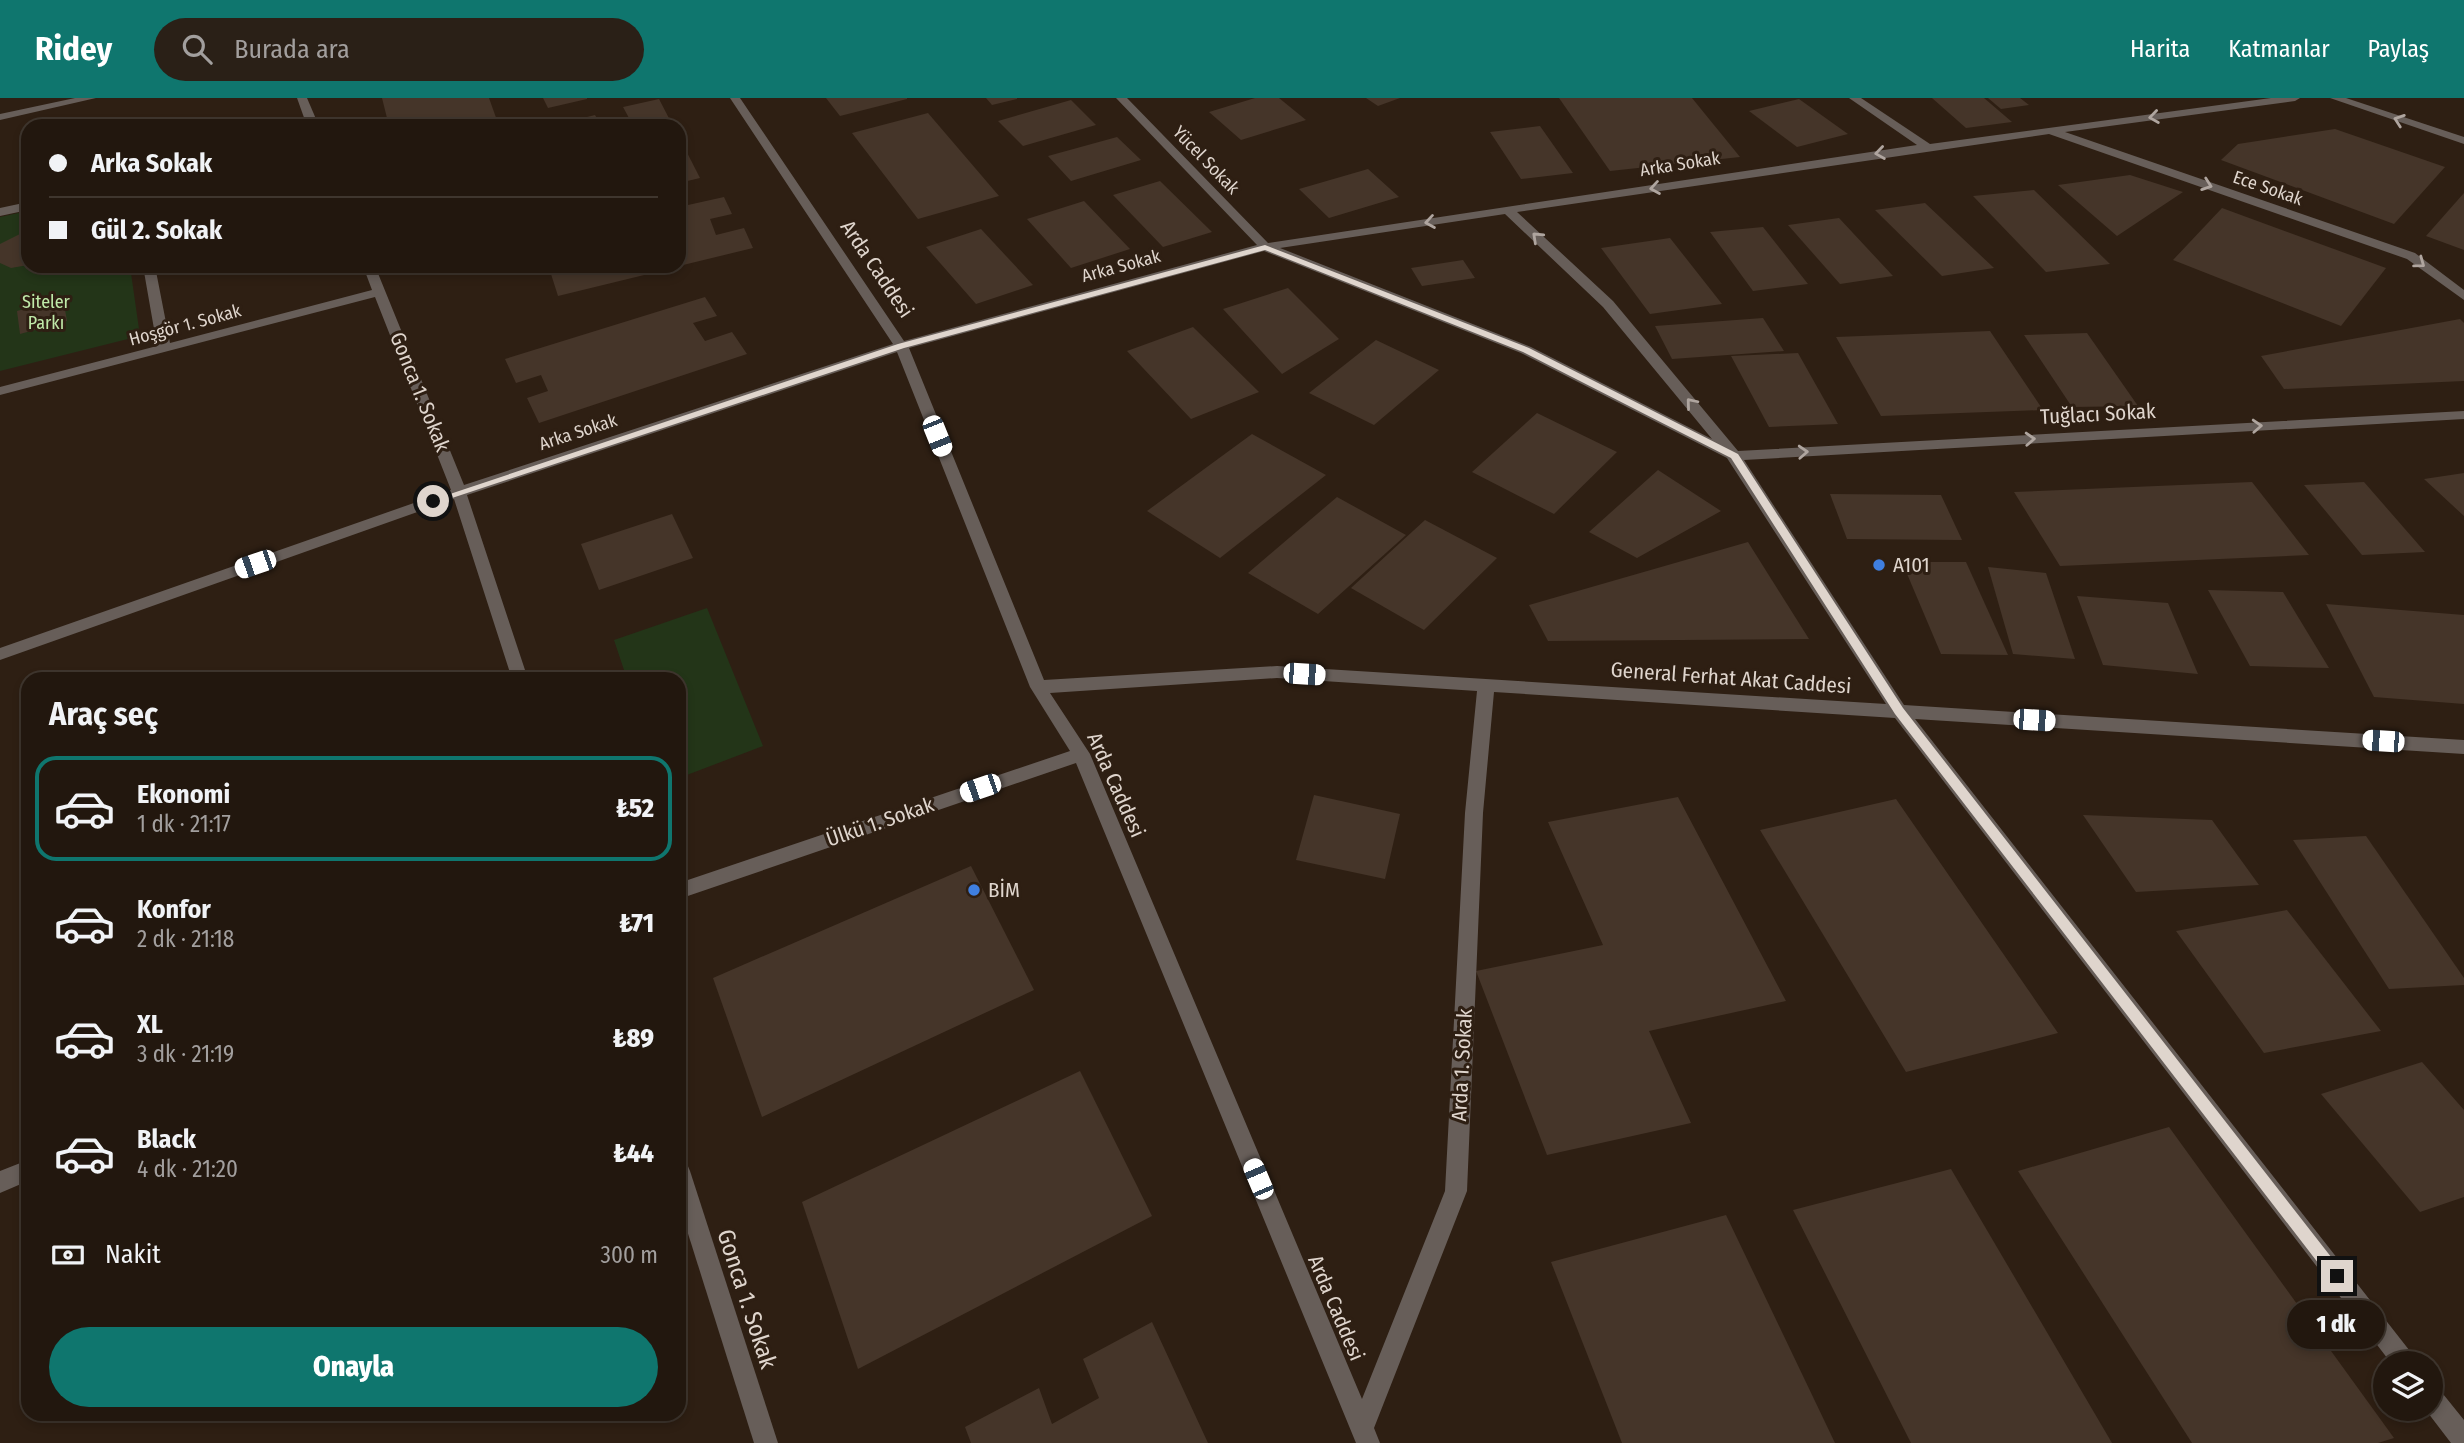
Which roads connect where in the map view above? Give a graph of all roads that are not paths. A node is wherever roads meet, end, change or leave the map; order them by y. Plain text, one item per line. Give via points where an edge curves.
1 (91, 98) edge
2 (302, 98) edge
3 (735, 98) edge
4 (1121, 98) edge
5 (1854, 98) edge
6 (2171, 98) edge
7 (2295, 98) edge
8 (2335, 98) edge
9 (2192, 112) junction
10 (0, 117) edge
11 (310, 119) edge
12 (2050, 131) junction
13 (2464, 141) edge
14 (1927, 147) junction
15 (21, 208) edge
16 (1508, 210) junction
17 (0, 212) edge
18 (1265, 247) junction
19 (150, 273) edge
20 (372, 273) edge
21 (380, 292) junction
22 (2464, 296) edge
23 (901, 346) junction
24 (164, 348) junction
25 (0, 391) edge
26 (2464, 415) edge
27 (1734, 456) junction
28 (459, 492) junction
29 (0, 654) edge
30 (518, 672) edge
31 (1486, 685) junction
32 (1038, 687) junction
33 (1899, 711) junction
34 (2464, 747) edge
35 (1081, 754) junction
36 (686, 889) edge
37 (21, 1173) edge
38 (0, 1182) edge
39 (686, 1193) edge
40 (2396, 1351) edge
41 (2443, 1413) edge
42 (1365, 1436) edge
43 (2464, 1440) edge
44 (766, 1443) edge

1 - 10 street
2 - 11 street
3 - 23 street, Arda Caddesi
4 - 18 street, Yücel Sokak
5 - 14 street
6 - 9 street
7 - 9 street, Arka Sokak
13 -> 8 street
9 -> 12 street, Arka Sokak
12 - 14 street, Arka Sokak
12 -> 22 street, Ece Sokak via 2412,256
14 -> 16 street, Arka Sokak
15 - 17 street
16 -> 18 street, Arka Sokak
27 -> 16 street via 1608,304
18 - 23 street, Arka Sokak
18 - 27 street via 1526,350
19 - 24 street
20 - 21 street, Gonca 1. Sokak
21 - 24 street, Hoşgör 1. Sokak
21 - 28 street, Gonca 1. Sokak
23 - 28 street, Arka Sokak
23 - 32 street, Arda Caddesi
24 - 25 street, Hoşgör 1. Sokak
27 -> 26 street, Tuğlacı Sokak
27 - 33 street
28 - 29 street, Arka Sokak
28 - 30 street, Gonca 1. Sokak
31 - 32 street, General Ferhat Akat Caddesi via 1277,672
31 - 33 street, General Ferhat Akat Caddesi
31 - 42 street, Arda 1. Sokak via 1474,813 1456,1191
32 - 35 street, Arda Caddesi
33 - 34 street, General Ferhat Akat Caddesi
33 - 40 street
35 - 36 street, Ülkü 1. Sokak
35 - 42 street, Arda Caddesi
37 - 38 street
39 - 44 street, Gonca 1. Sokak
41 - 43 street

